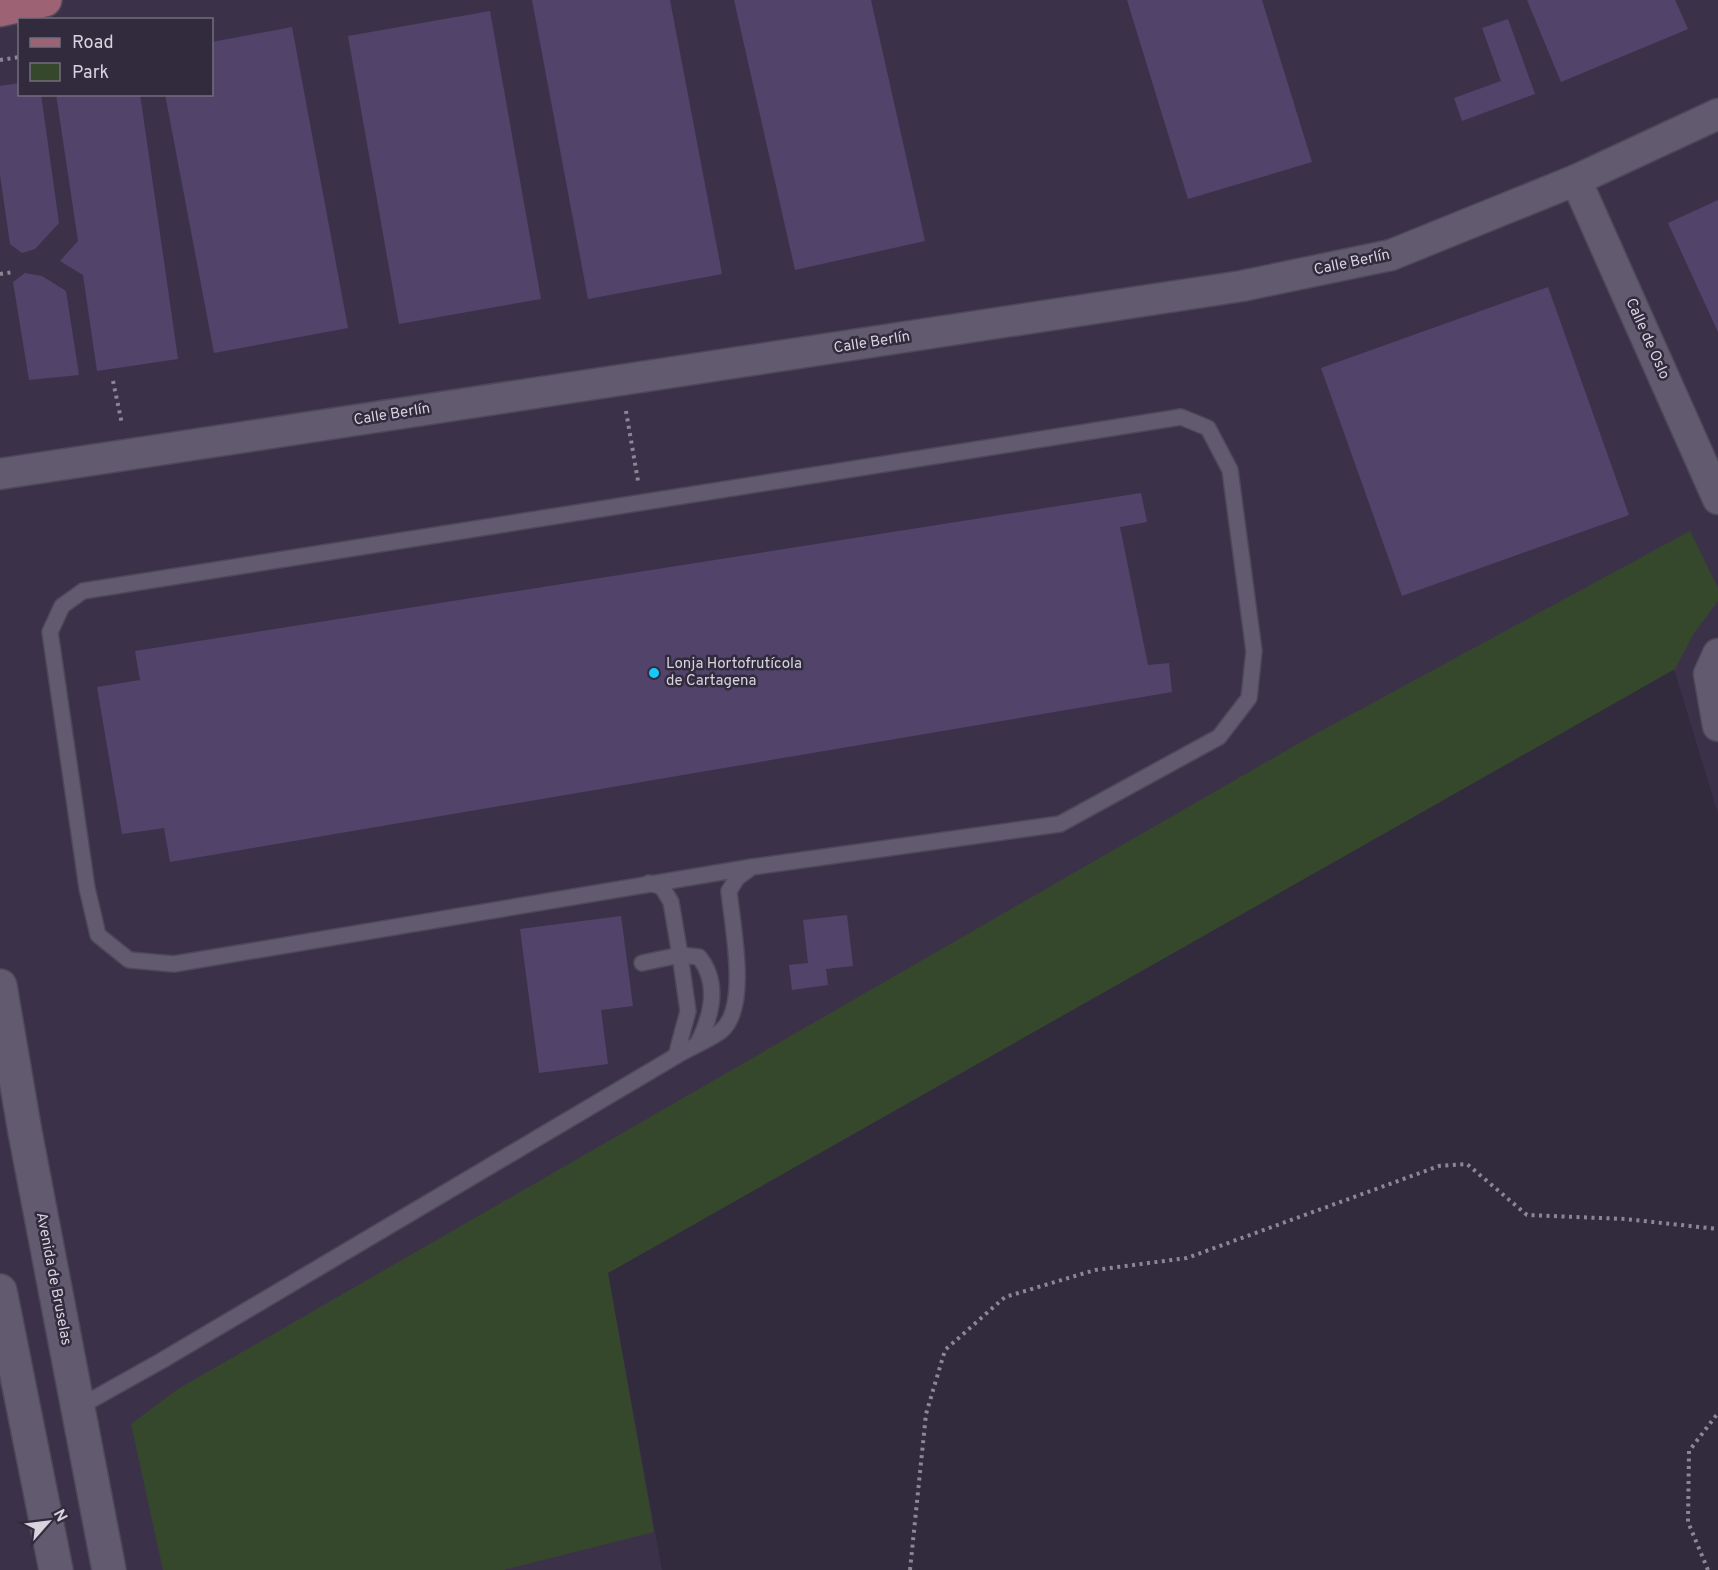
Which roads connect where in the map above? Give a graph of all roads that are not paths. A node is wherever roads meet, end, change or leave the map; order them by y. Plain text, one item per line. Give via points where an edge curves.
1 (45, 0) edge
2 (0, 10) edge
3 (1718, 114) edge
4 (1576, 180) junction
5 (0, 474) edge
6 (1718, 499) edge
7 (1718, 654) edge
8 (1718, 726) edge
9 (752, 867) junction
10 (649, 883) junction
11 (680, 955) junction
12 (642, 963) dead end
13 (0, 986) edge
14 (698, 1043) junction
15 (675, 1056) junction
16 (7, 1070) edge
17 (0, 1291) edge
18 (77, 1408) junction
19 (28, 1422) junction
20 (56, 1570) edge
21 (109, 1570) edge

1 - 2 main road
3 - 4 street, Calle Berlín
4 - 5 street, Calle Berlín via 1391,255 1242,286
4 - 6 street, Calle de Oslo
7 - 8 street via 1709,674
9 - 10 lane
9 - 10 lane via 1060,824 1219,737 1250,698 1254,651 1230,470 1208,428 1181,417 83,591 62,606 51,632 87,888 98,934 129,960 174,964
9 - 14 lane via 737,878 729,891 738,990 734,1013 721,1031
10 - 11 lane via 662,887 671,902
11 - 12 lane
11 - 14 lane via 699,957 708,968 712,997 708,1024
11 - 15 lane via 688,1011
13 - 16 main road, Avenida de Bruselas
14 - 15 lane
15 - 18 lane
16 - 18 main road, Avenida de Bruselas
17 - 19 main road
18 - 19 main road
18 - 21 main road, Avenida de Bruselas
19 - 20 main road

